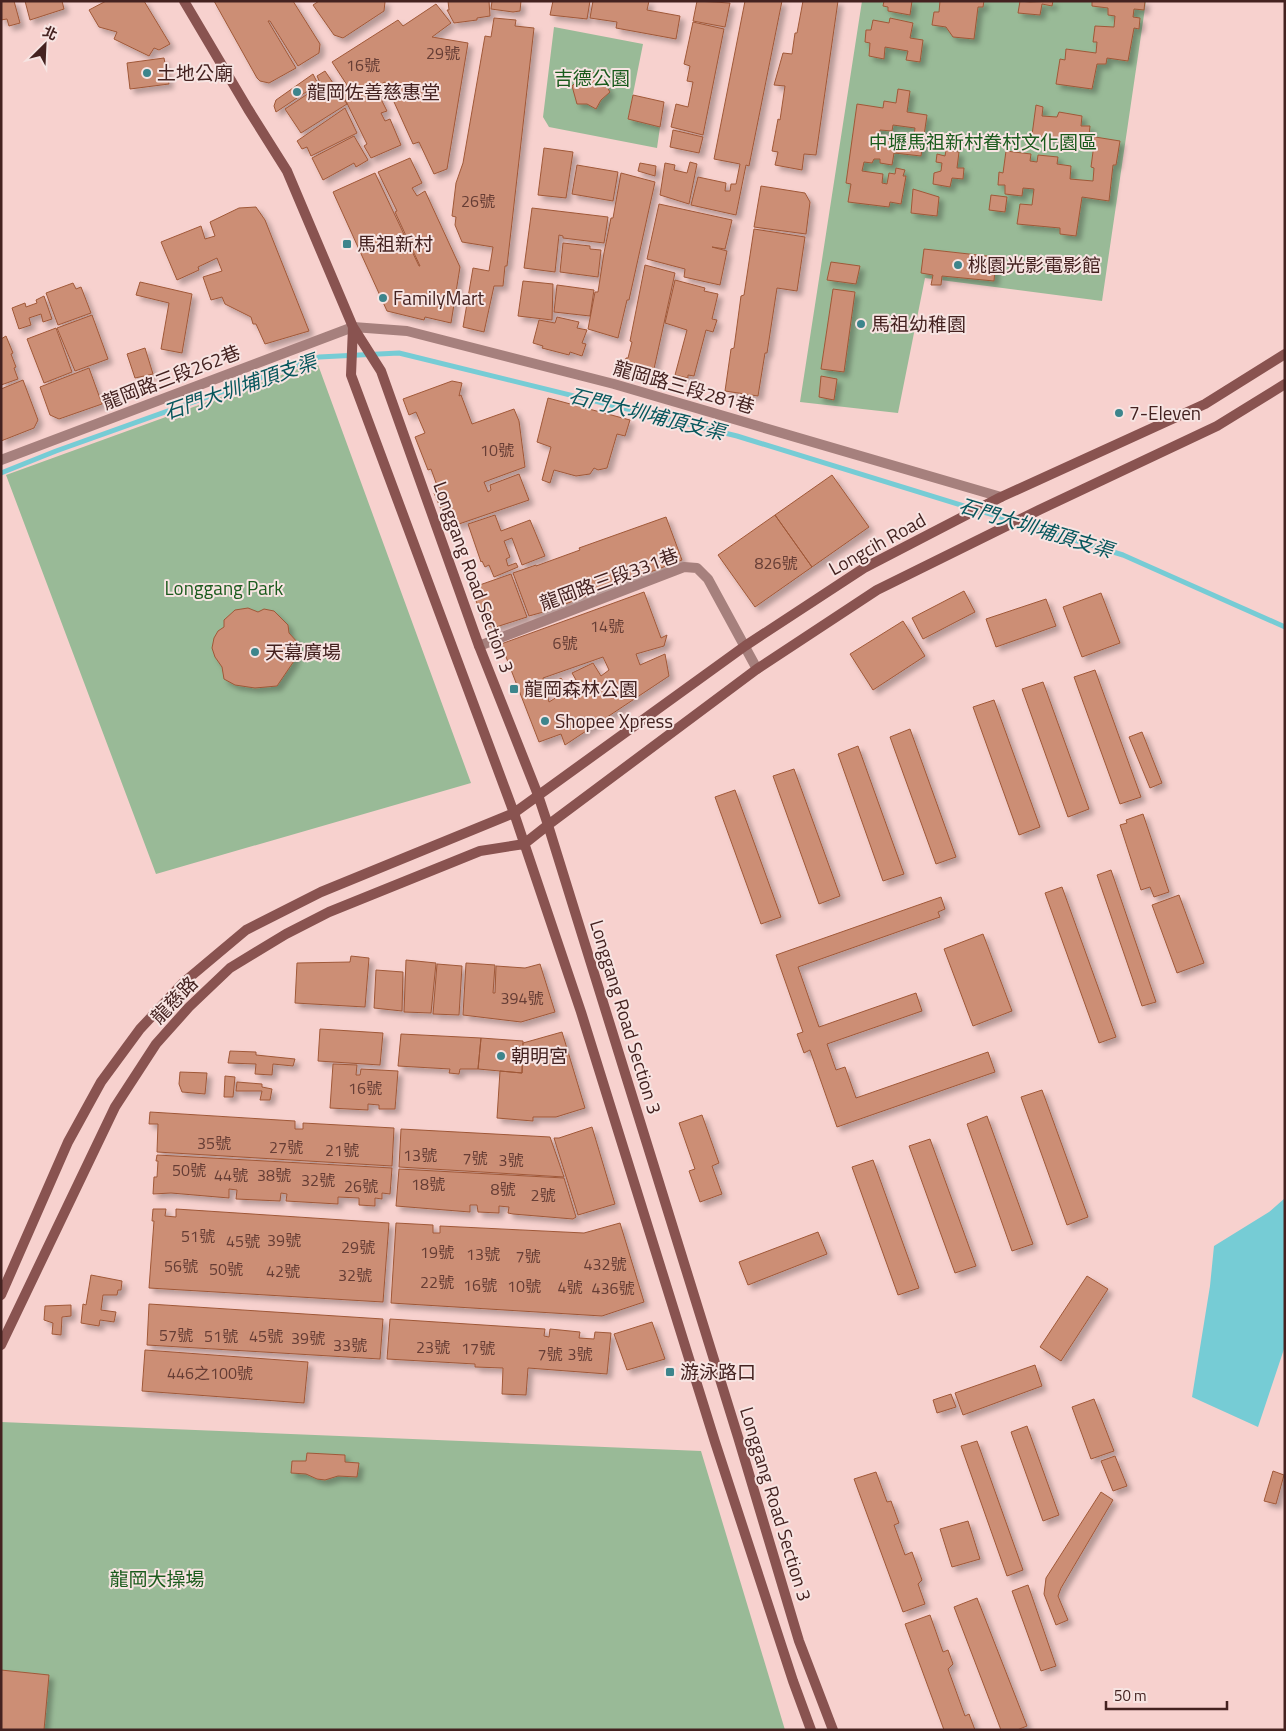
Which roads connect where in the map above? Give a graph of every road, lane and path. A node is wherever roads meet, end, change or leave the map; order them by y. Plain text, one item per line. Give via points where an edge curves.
1 (184, 1) edge
2 (353, 327) junction
3 (1285, 354) edge
4 (1285, 384) edge
5 (1, 460) edge
6 (1001, 498) junction
7 (479, 646) junction
8 (745, 646) junction
9 (757, 669) junction
10 (538, 795) junction
11 (514, 813) junction
12 (548, 824) junction
13 (524, 844) junction
14 (1, 1295) edge
15 (1, 1344) edge
16 (811, 1730) edge
17 (833, 1730) edge

1 - 2 main road, Longgang Road Section 3 via 287,171
2 - 5 street, 龍岡路三段262巷
2 - 6 street, 龍岡路三段281巷 via 407,331 614,384
2 - 7 main road, Longgang Road Section 3 via 381,371
2 - 11 main road, Longgang Road Section 3 via 351,375
3 - 6 main road, Longcih Road via 1205,404
4 - 9 main road via 1218,426 877,590
6 - 8 main road, Longcih Road via 864,568
7 - 8 street, 龍岡路三段331巷 via 684,567 697,568 708,579
7 - 10 main road, Longgang Road Section 3
8 - 9 street, 龍岡路三段331巷
8 - 10 main road, Longcih Road
9 - 12 main road
10 - 11 main road, Longcih Road
10 - 12 main road, Longgang Road Section 3
11 - 13 main road, Longgang Road Section 3
11 - 14 main road, 龍慈路 via 321,892 246,930 184,982 140,1028 102,1082 68,1142
12 - 13 main road
12 - 17 main road, Longgang Road Section 3 via 799,1641
13 - 15 main road, 龍慈路 via 480,851 330,912 278,938 230,968 216,981 156,1044 115,1107
13 - 16 main road, Longgang Road Section 3 via 581,1012 715,1442

